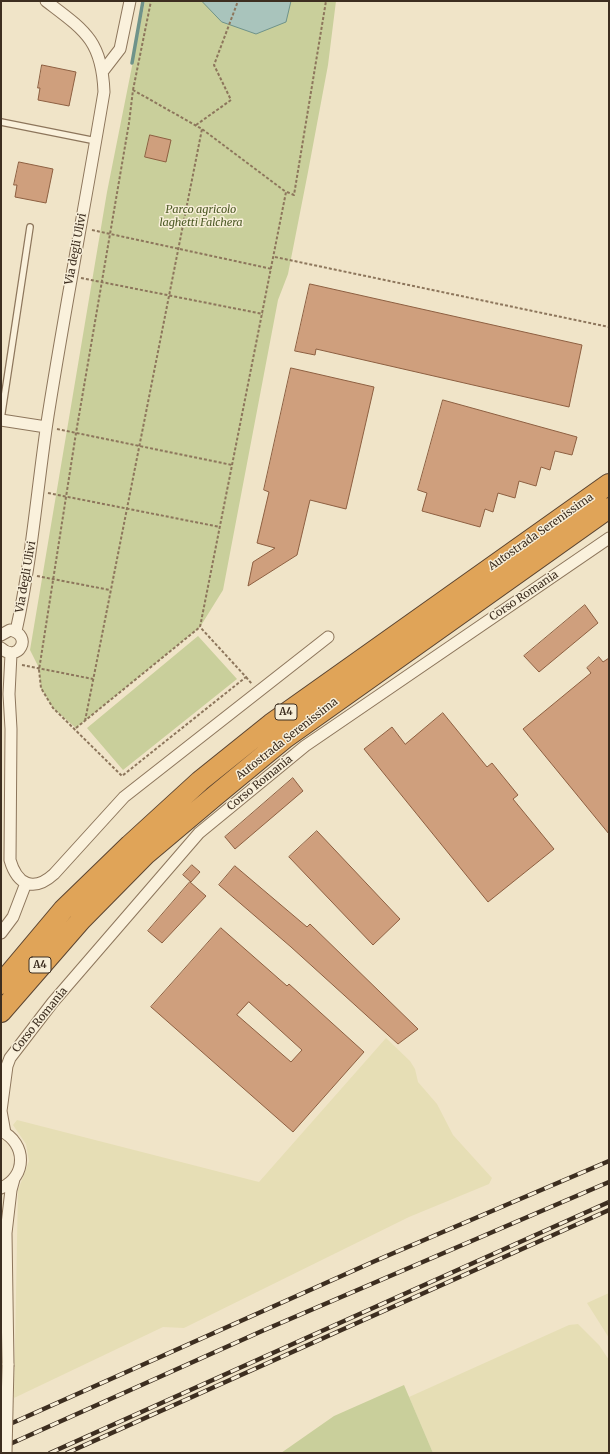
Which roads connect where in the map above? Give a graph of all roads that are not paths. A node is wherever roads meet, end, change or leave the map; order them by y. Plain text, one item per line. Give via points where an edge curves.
1 (46, 1) edge
2 (130, 1) edge
3 (104, 71) junction
4 (1, 122) edge
5 (96, 141) junction
6 (30, 227) dead end
7 (1, 420) edge
8 (46, 427) junction
9 (609, 484) edge
10 (609, 508) edge
11 (609, 538) edge
12 (19, 615) junction
13 (1, 630) edge
14 (16, 631) junction
15 (1, 635) edge
16 (328, 637) dead end
17 (8, 655) edge
18 (26, 883) junction
19 (1, 933) edge
20 (1, 984) edge
21 (1, 1012) edge
22 (1, 1111) edge
23 (3, 1132) edge
24 (14, 1178) junction
25 (1, 1188) edge
26 (1, 1212) edge
27 (6, 1233) junction
28 (6, 1453) edge

1 - 3 street, Via degli Ulivi via 88,34 98,52
2 - 3 street via 120,49
3 - 5 street, Via degli Ulivi via 104,92
4 - 5 lane
5 - 8 street, Via degli Ulivi via 70,276
6 - 7 lane
7 - 8 street
8 - 12 street, Via degli Ulivi via 28,574
9 - 20 highway, Autostrada Serenissima / A4 via 271,724 200,781 63,910
10 - 21 highway, Autostrada Serenissima / A4 via 285,738 222,790 130,870 81,920
11 - 22 street, Corso Romania via 305,746 199,832 53,1002 10,1058
12 - 13 street
12 - 14 street, Via degli Ulivi
14 - 15 street via 10,630
14 - 17 street via 22,641 21,647 17,652
16 - 18 street via 124,797 48,880 38,884
17 - 18 street via 11,729 10,860 17,877
18 - 19 street via 13,917
22 - 23 street, Corso Romania
23 - 24 street via 16,1143 21,1158
24 - 25 street
24 - 27 street via 10,1190
26 - 27 street
27 - 28 street, bridge

